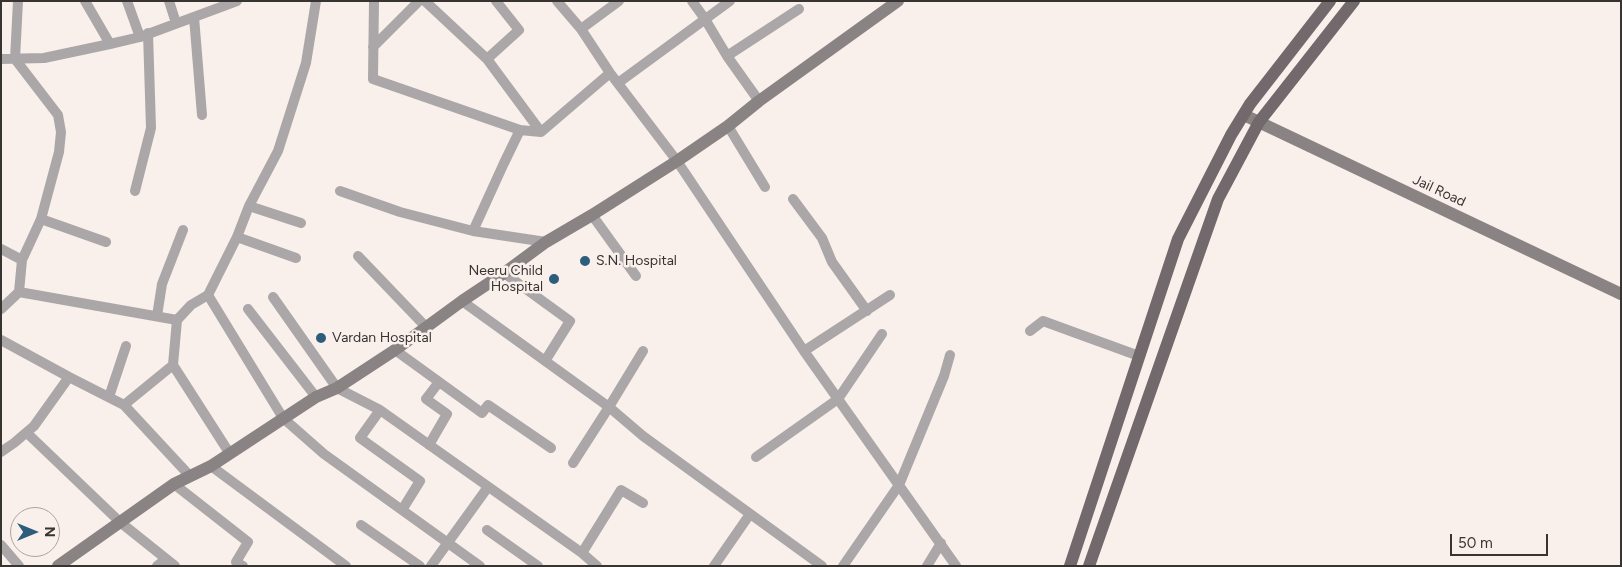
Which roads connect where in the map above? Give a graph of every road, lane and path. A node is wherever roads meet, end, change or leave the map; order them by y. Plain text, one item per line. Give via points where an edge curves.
1 (18, 1) edge
2 (85, 1) edge
3 (127, 1) edge
4 (169, 1) edge
5 (316, 1) edge
6 (374, 1) edge
7 (419, 1) edge
8 (425, 1) edge
9 (496, 1) edge
10 (557, 1) edge
11 (619, 1) edge
12 (692, 1) edge
13 (730, 1) edge
14 (898, 1) edge
15 (1330, 1) edge
16 (1354, 1) edge
17 (232, 2) edge
18 (799, 9) dead end
19 (194, 17) junction
20 (705, 19) junction
21 (176, 23) junction
22 (580, 29) junction
23 (144, 35) junction
24 (110, 44) junction
25 (373, 47) junction
26 (727, 56) junction
27 (1, 59) edge
28 (15, 59) junction
29 (487, 59) junction
30 (610, 74) junction
31 (618, 83) junction
32 (759, 101) junction
33 (202, 115) dead end
34 (1244, 115) junction
35 (1259, 122) junction
36 (728, 126) junction
37 (520, 130) junction
38 (541, 132) junction
39 (677, 161) junction
40 (765, 186) dead end
41 (135, 190) dead end
42 (340, 191) dead end
43 (793, 199) dead end
44 (249, 206) junction
45 (592, 215) junction
46 (41, 219) junction
47 (301, 223) dead end
48 (184, 230) dead end
49 (473, 232) junction
50 (237, 237) junction
51 (106, 242) dead end
52 (546, 242) junction
53 (1, 249) edge
54 (358, 256) dead end
55 (296, 258) dead end
56 (22, 260) junction
57 (504, 273) junction
58 (636, 276) dead end
59 (19, 292) junction
60 (1621, 294) edge
61 (208, 295) junction
62 (890, 295) dead end
63 (273, 297) dead end
64 (462, 301) junction
65 (2, 306) edge
66 (248, 309) dead end
67 (867, 310) junction
68 (157, 316) junction
69 (177, 320) junction
70 (426, 327) junction
71 (1030, 331) dead end
72 (882, 334) dead end
73 (1, 340) edge
74 (126, 346) dead end
75 (395, 350) junction
76 (643, 351) dead end
77 (804, 351) junction
78 (950, 355) dead end
79 (1139, 356) junction
80 (545, 361) junction
81 (173, 365) junction
82 (68, 377) junction
83 (439, 382) junction
84 (337, 388) junction
85 (109, 397) junction
86 (316, 397) junction
87 (838, 399) junction
88 (124, 405) junction
89 (609, 407) junction
90 (380, 410) junction
91 (283, 418) junction
92 (27, 433) junction
93 (429, 445) junction
94 (551, 448) dead end
95 (1, 452) edge
96 (230, 454) junction
97 (756, 457) dead end
98 (573, 463) dead end
99 (211, 466) junction
100 (189, 475) junction
101 (174, 484) junction
102 (899, 485) junction
103 (488, 487) junction
104 (643, 503) dead end
105 (402, 510) junction
106 (750, 514) junction
107 (120, 522) junction
108 (361, 525) dead end
109 (487, 530) dead end
110 (448, 543) junction
111 (941, 543) junction
112 (1, 545) edge
113 (582, 553) junction
114 (166, 558) junction
115 (19, 566) edge
116 (58, 566) edge
117 (158, 566) edge
118 (175, 566) edge
119 (243, 566) edge
120 (346, 566) edge
121 (420, 566) edge
122 (431, 566) edge
123 (480, 566) edge
124 (538, 566) edge
125 (597, 566) edge
126 (714, 566) edge
127 (822, 566) edge
128 (843, 566) edge
129 (928, 566) edge
130 (956, 566) edge
131 (1070, 566) edge
132 (1088, 566) edge

1 - 28 street
2 - 24 street
3 - 23 street
4 - 21 street
5 - 44 street via 306,63 278,150
6 - 25 street
7 - 25 street
8 - 29 street
9 - 29 street via 519,30
10 - 22 street
11 - 22 street
12 - 20 street
13 - 20 street
14 - 32 street
15 - 34 main road
16 - 35 main road
17 - 19 street
18 - 26 street
19 - 21 street
19 - 33 street
20 - 26 street
20 - 31 street
21 - 23 street
22 - 30 street
23 - 24 street
23 - 41 street via 151,128
24 - 28 street via 44,58
25 - 37 street via 373,79
26 - 32 street
27 - 28 street
28 - 46 street via 58,115 61,132 59,152
29 - 38 street
30 - 31 street
30 - 38 street
31 - 39 street
32 - 36 street
34 - 35 street, Jail Road
34 - 79 main road via 1178,239
35 - 60 street, Jail Road
35 - 132 main road via 1218,199
36 - 39 street
36 - 40 street
37 - 38 street
37 - 49 street
39 - 45 street
39 - 77 street
42 - 49 street
43 - 67 street
44 - 47 street
44 - 50 street
45 - 52 street
45 - 58 street
46 - 51 street
46 - 56 street
48 - 68 street via 162,284
49 - 52 street
50 - 55 street
50 - 61 street
52 - 57 street
53 - 56 street
54 - 70 street
56 - 59 street
57 - 64 street
57 - 80 street via 570,321
59 - 65 street
59 - 68 street
61 - 69 street via 191,305
61 - 91 street
62 - 67 street
63 - 84 street
64 - 70 street
64 - 80 street
66 - 86 street
67 - 77 street
68 - 69 street
69 - 81 street
70 - 75 street
71 - 79 street via 1043,321
72 - 87 street
73 - 82 street
74 - 85 street
75 - 83 street
75 - 84 street
76 - 89 street
77 - 87 street
78 - 102 street
79 - 131 main road
80 - 89 street
81 - 88 street
81 - 96 street
82 - 85 street
82 - 92 street
83 - 93 street via 426,399 447,414
83 - 94 street via 482,413 488,404
84 - 86 street
84 - 90 street
85 - 88 street
86 - 91 street
87 - 97 street
87 - 102 street
88 - 100 street
89 - 98 street
89 - 106 street via 643,436
90 - 93 street
90 - 105 street via 360,438 420,481
91 - 96 street
91 - 105 street via 324,454
92 - 95 street
92 - 107 street
93 - 103 street
96 - 99 street
99 - 100 street
99 - 120 street
100 - 101 street
101 - 107 street
101 - 119 street via 248,542 236,562
102 - 111 street
102 - 128 street
103 - 110 street
103 - 113 street
104 - 113 street via 621,490
105 - 110 street
106 - 126 street
106 - 127 street
107 - 114 street
107 - 116 street
108 - 121 street
109 - 124 street
110 - 122 street
110 - 123 street
111 - 129 street
111 - 130 street
112 - 115 street
113 - 125 street
114 - 117 street
114 - 118 street

